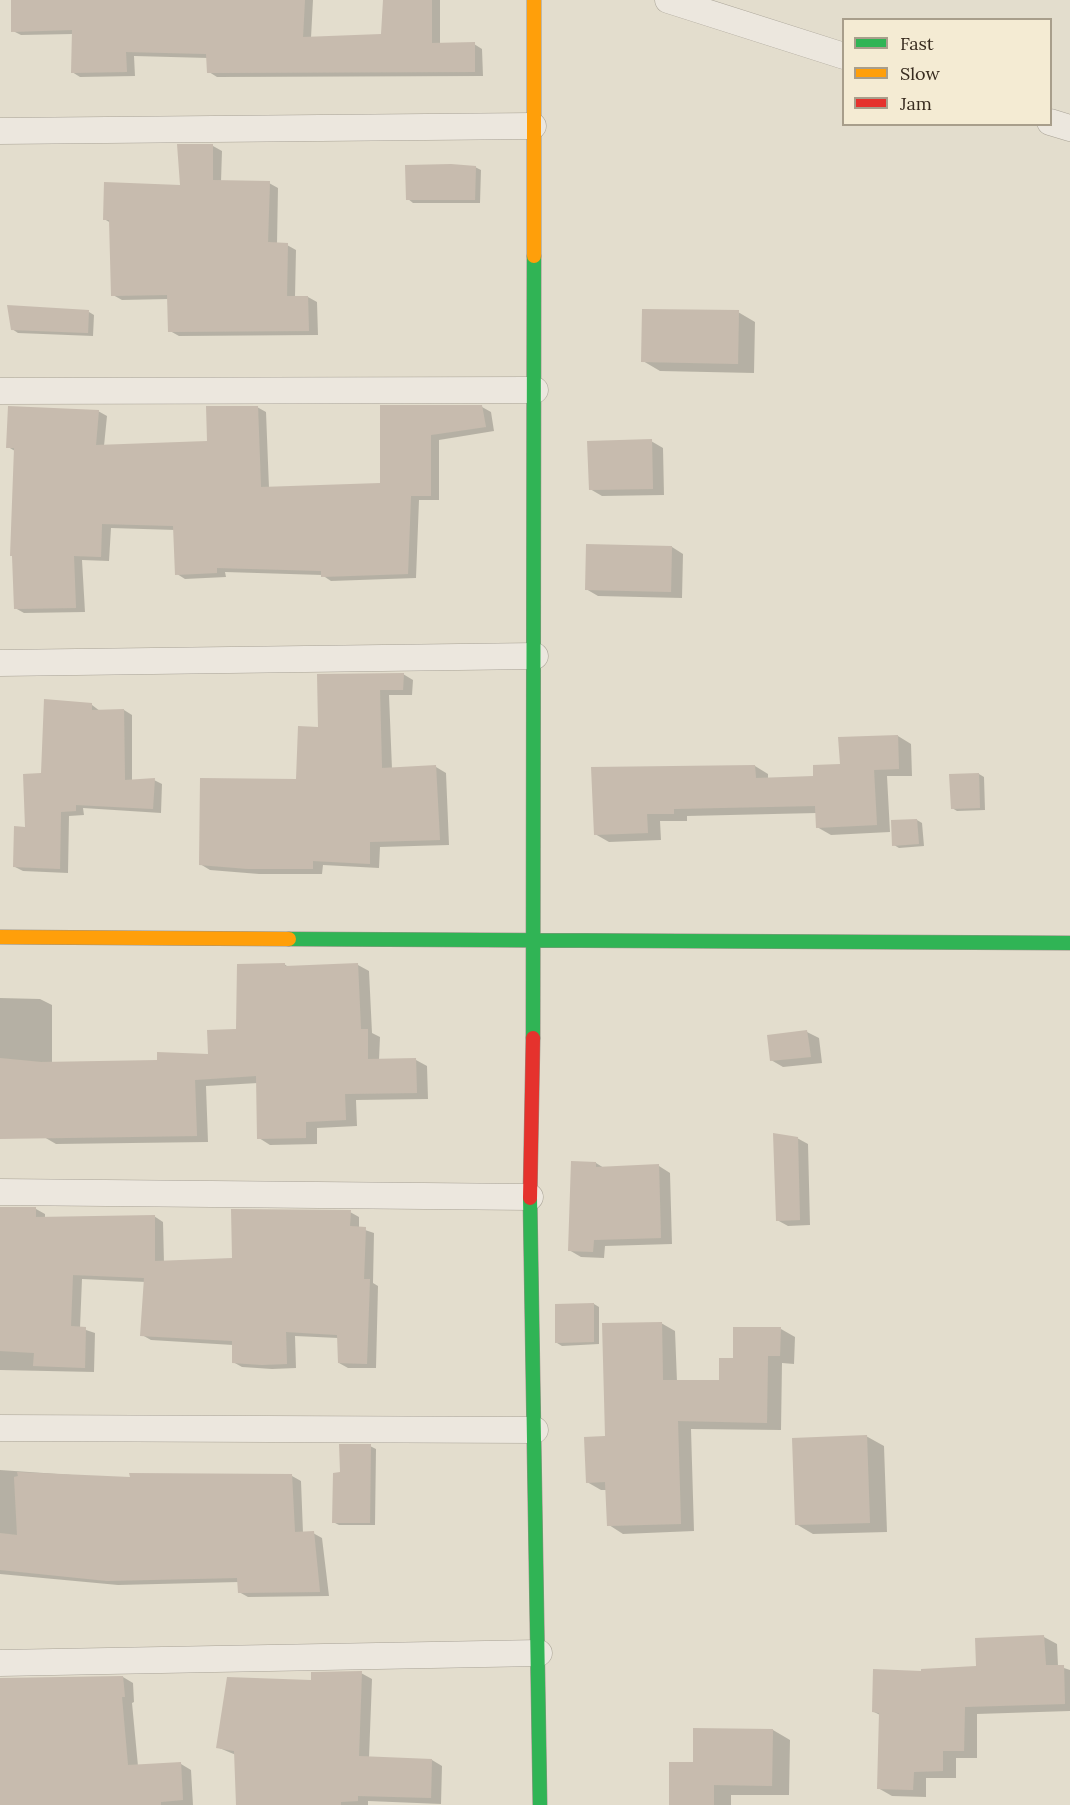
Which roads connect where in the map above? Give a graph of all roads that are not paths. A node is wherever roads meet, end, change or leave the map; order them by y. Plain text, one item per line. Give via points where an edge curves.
1 (534, 0) edge
2 (668, 0) edge
3 (842, 56) edge
4 (533, 126) junction
5 (0, 131) edge
6 (536, 390) junction
7 (0, 391) edge
8 (535, 656) junction
9 (0, 663) edge
10 (0, 937) edge
11 (535, 942) junction
12 (1070, 943) edge
13 (0, 1192) edge
14 (530, 1197) junction
15 (0, 1428) edge
16 (535, 1430) junction
17 (539, 1653) junction
18 (0, 1664) edge
19 (540, 1805) edge

1 - 4 main road
2 - 3 street
4 - 5 street
4 - 6 main road
6 - 7 street
6 - 8 main road
8 - 9 street
8 - 11 main road
10 - 11 main road
11 - 12 main road
11 - 14 main road
13 - 14 street
14 - 16 main road
15 - 16 street
16 - 17 main road
17 - 18 street
17 - 19 main road

